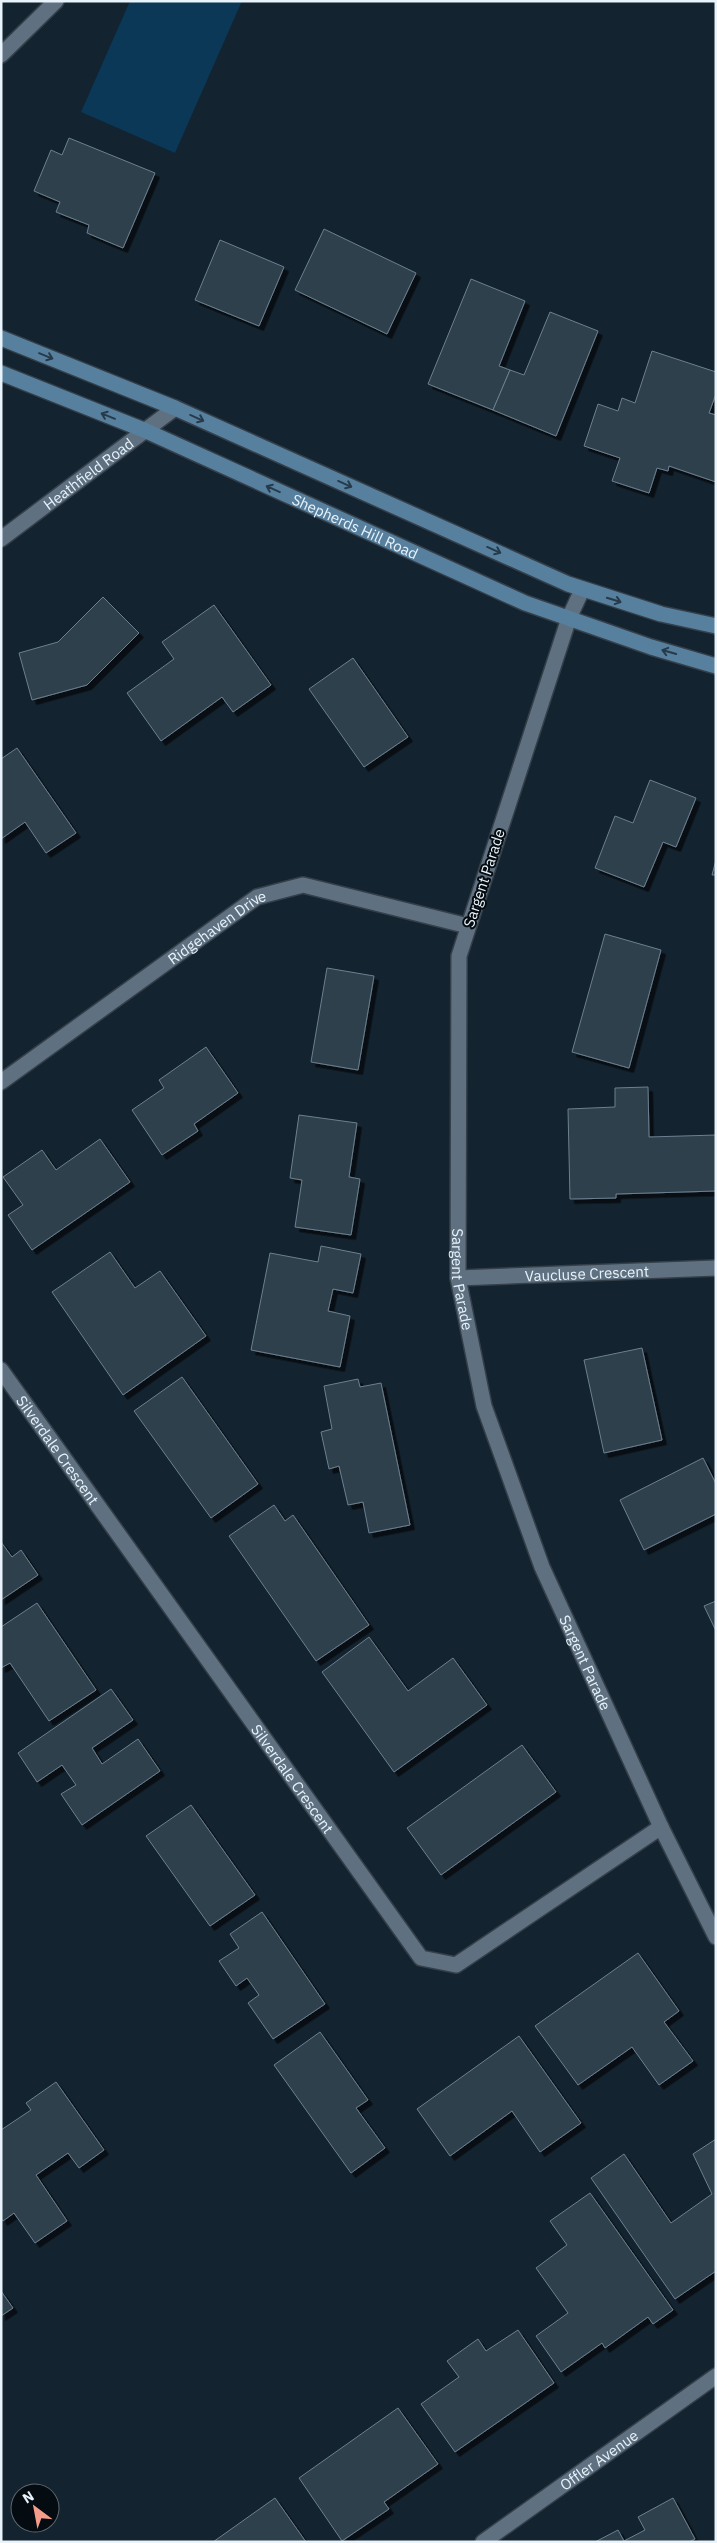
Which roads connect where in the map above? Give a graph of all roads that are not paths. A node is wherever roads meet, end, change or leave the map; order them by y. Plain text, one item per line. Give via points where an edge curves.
1 (56, 1) edge
2 (1, 55) edge
3 (1, 338) edge
4 (1, 373) edge
5 (175, 408) junction
6 (144, 430) junction
7 (1, 539) edge
8 (582, 590) junction
9 (569, 618) junction
10 (716, 626) edge
11 (716, 666) edge
12 (468, 926) junction
13 (1, 1082) edge
14 (716, 1268) edge
15 (458, 1278) junction
16 (1, 1370) edge
17 (661, 1827) junction
18 (716, 1937) edge
19 (716, 2376) edge
20 (483, 2542) edge

1 - 2 street
3 -> 5 main road
6 -> 4 main road, Shepherds Hill Road
5 - 6 street, Heathfield Road
5 -> 8 main road
6 - 7 street, Heathfield Road
9 -> 6 main road, Shepherds Hill Road via 516,599
8 - 9 street, Sargent Parade
8 -> 10 main road via 661,614
11 -> 9 main road, Shepherds Hill Road
9 - 12 street, Sargent Parade
12 - 13 street, Ridgehaven Drive via 303,885 257,897
12 - 15 street, Sargent Parade via 459,956
14 - 15 street, Vaucluse Crescent
15 - 17 street, Sargent Parade via 484,1406 542,1567
16 - 17 street, Silverdale Crescent via 421,1958 456,1965
17 - 18 street, Sargent Parade
19 - 20 street, Offler Avenue

